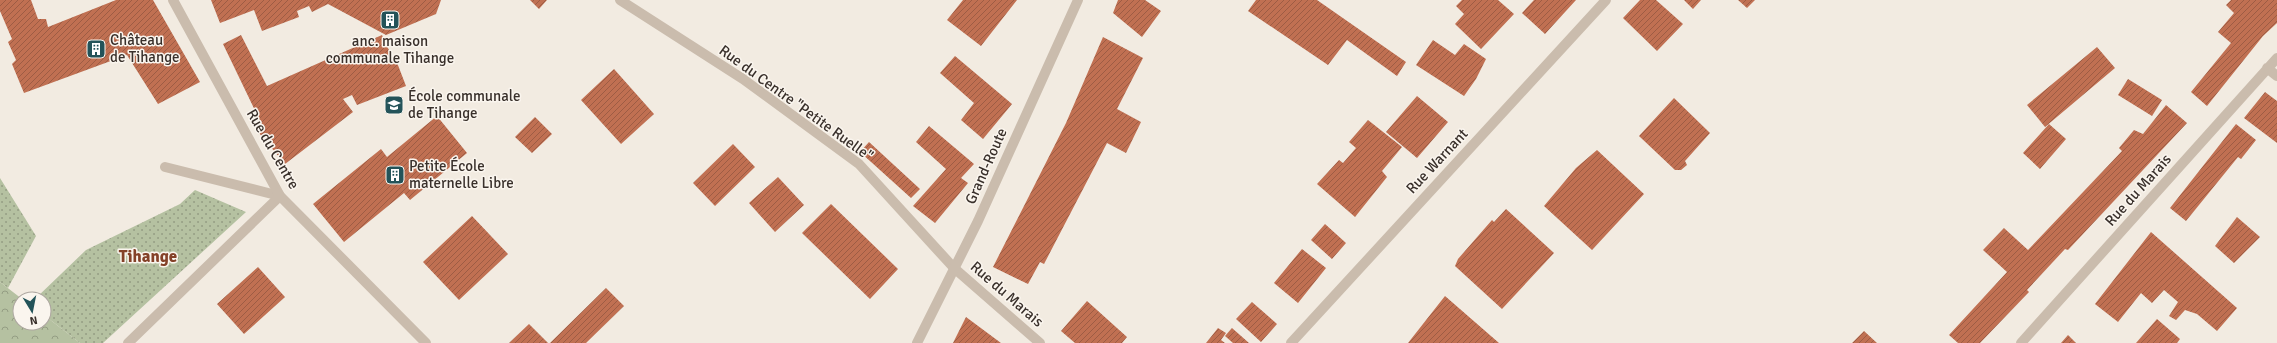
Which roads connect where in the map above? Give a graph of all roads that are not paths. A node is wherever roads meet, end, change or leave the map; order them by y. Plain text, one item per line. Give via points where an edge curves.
1 (173, 0) edge
2 (620, 0) edge
3 (1078, 0) edge
4 (1606, 0) edge
5 (2277, 58) edge
6 (2267, 68) junction
7 (2277, 76) edge
8 (165, 167) dead end
9 (280, 196) junction
10 (954, 268) junction
11 (128, 343) edge
12 (426, 343) edge
13 (917, 343) edge
14 (1040, 343) edge
15 (1291, 343) edge
16 (2021, 343) edge

1 - 9 street, Rue du Centre
2 - 10 street, Rue du Centre "Petite Ruelle" via 743,79 859,164
3 - 10 street, Grand-Route via 978,221
4 - 15 street, Rue Warnant
5 - 6 street, Rue du Marais
6 - 7 street
6 - 16 street, Rue du Marais
8 - 9 street
9 - 11 street
9 - 12 street, Rue du Centre
10 - 13 street, Grand-Route
10 - 14 street, Rue du Marais

